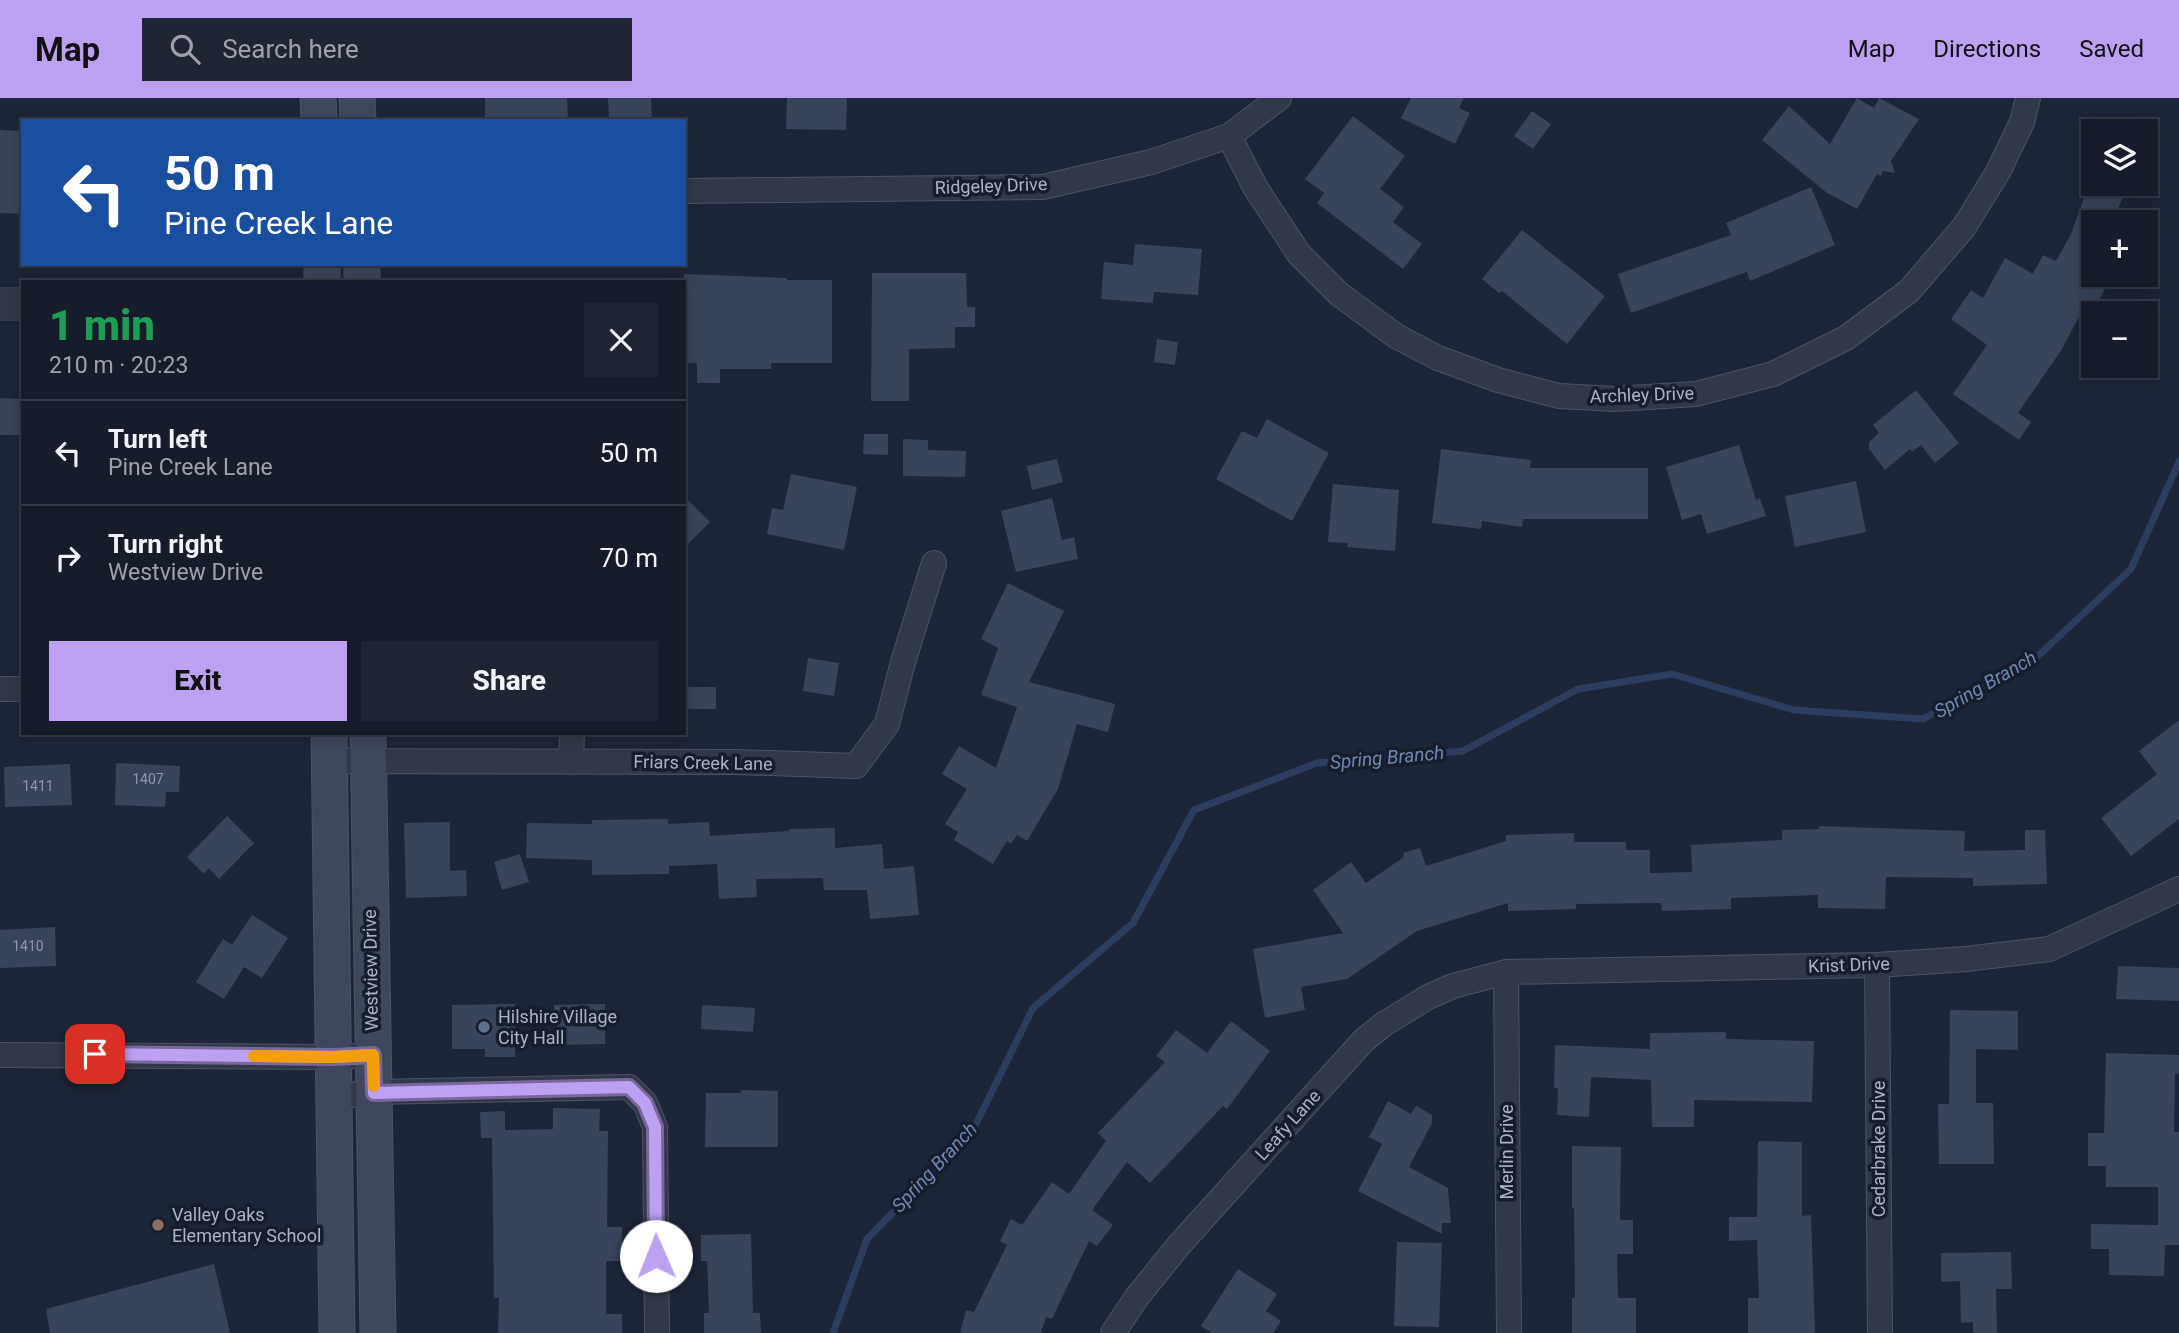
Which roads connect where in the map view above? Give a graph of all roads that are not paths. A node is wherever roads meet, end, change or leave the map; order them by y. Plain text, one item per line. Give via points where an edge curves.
1 (318, 98) edge
2 (357, 98) edge
3 (1279, 98) edge
4 (2028, 98) edge
5 (319, 119) edge
6 (358, 119) edge
7 (1229, 136) junction
8 (686, 191) edge
9 (0, 304) edge
10 (21, 304) edge
11 (934, 562) dead end
12 (0, 689) edge
13 (21, 689) edge
14 (572, 735) edge
15 (330, 747) edge
16 (368, 747) edge
17 (571, 762) junction
18 (2179, 889) edge
19 (1877, 965) junction
20 (1506, 972) junction
21 (0, 1055) edge
22 (373, 1055) junction
23 (334, 1057) junction
24 (374, 1093) junction
25 (335, 1097) junction
26 (337, 1333) edge
27 (378, 1333) edge
28 (657, 1333) edge
29 (1113, 1333) edge
30 (1509, 1333) edge
31 (1880, 1333) edge

1 - 5 main road
2 - 6 main road
3 - 7 street, Ridgeley Drive
4 - 7 street, Archley Drive via 1998,172 1964,227 1909,290 1846,338 1773,374 1709,391 1615,399 1559,396 1498,380 1438,358 1396,336 1339,294 1299,254 1255,187
7 - 8 street, Ridgeley Drive via 1151,162 1043,187
9 - 10 street
11 - 17 street, Friars Creek Lane via 887,724 856,766
12 - 13 street
14 - 17 street
15 - 16 street, Friars Creek Lane
15 - 23 main road
16 - 17 street, Friars Creek Lane
16 - 22 main road, Westview Drive
18 - 19 street, Krist Drive via 2049,948
19 - 20 street, Krist Drive
19 - 31 street, Cedarbrake Drive
20 - 29 street, Leafy Lane via 1428,997 1364,1040 1180,1245
20 - 30 street, Merlin Drive
21 - 23 street
22 - 23 street
22 - 24 main road, Westview Drive
23 - 25 main road
24 - 25 street
24 - 27 main road, Westview Drive
24 - 28 street via 629,1087 655,1127
25 - 26 main road

